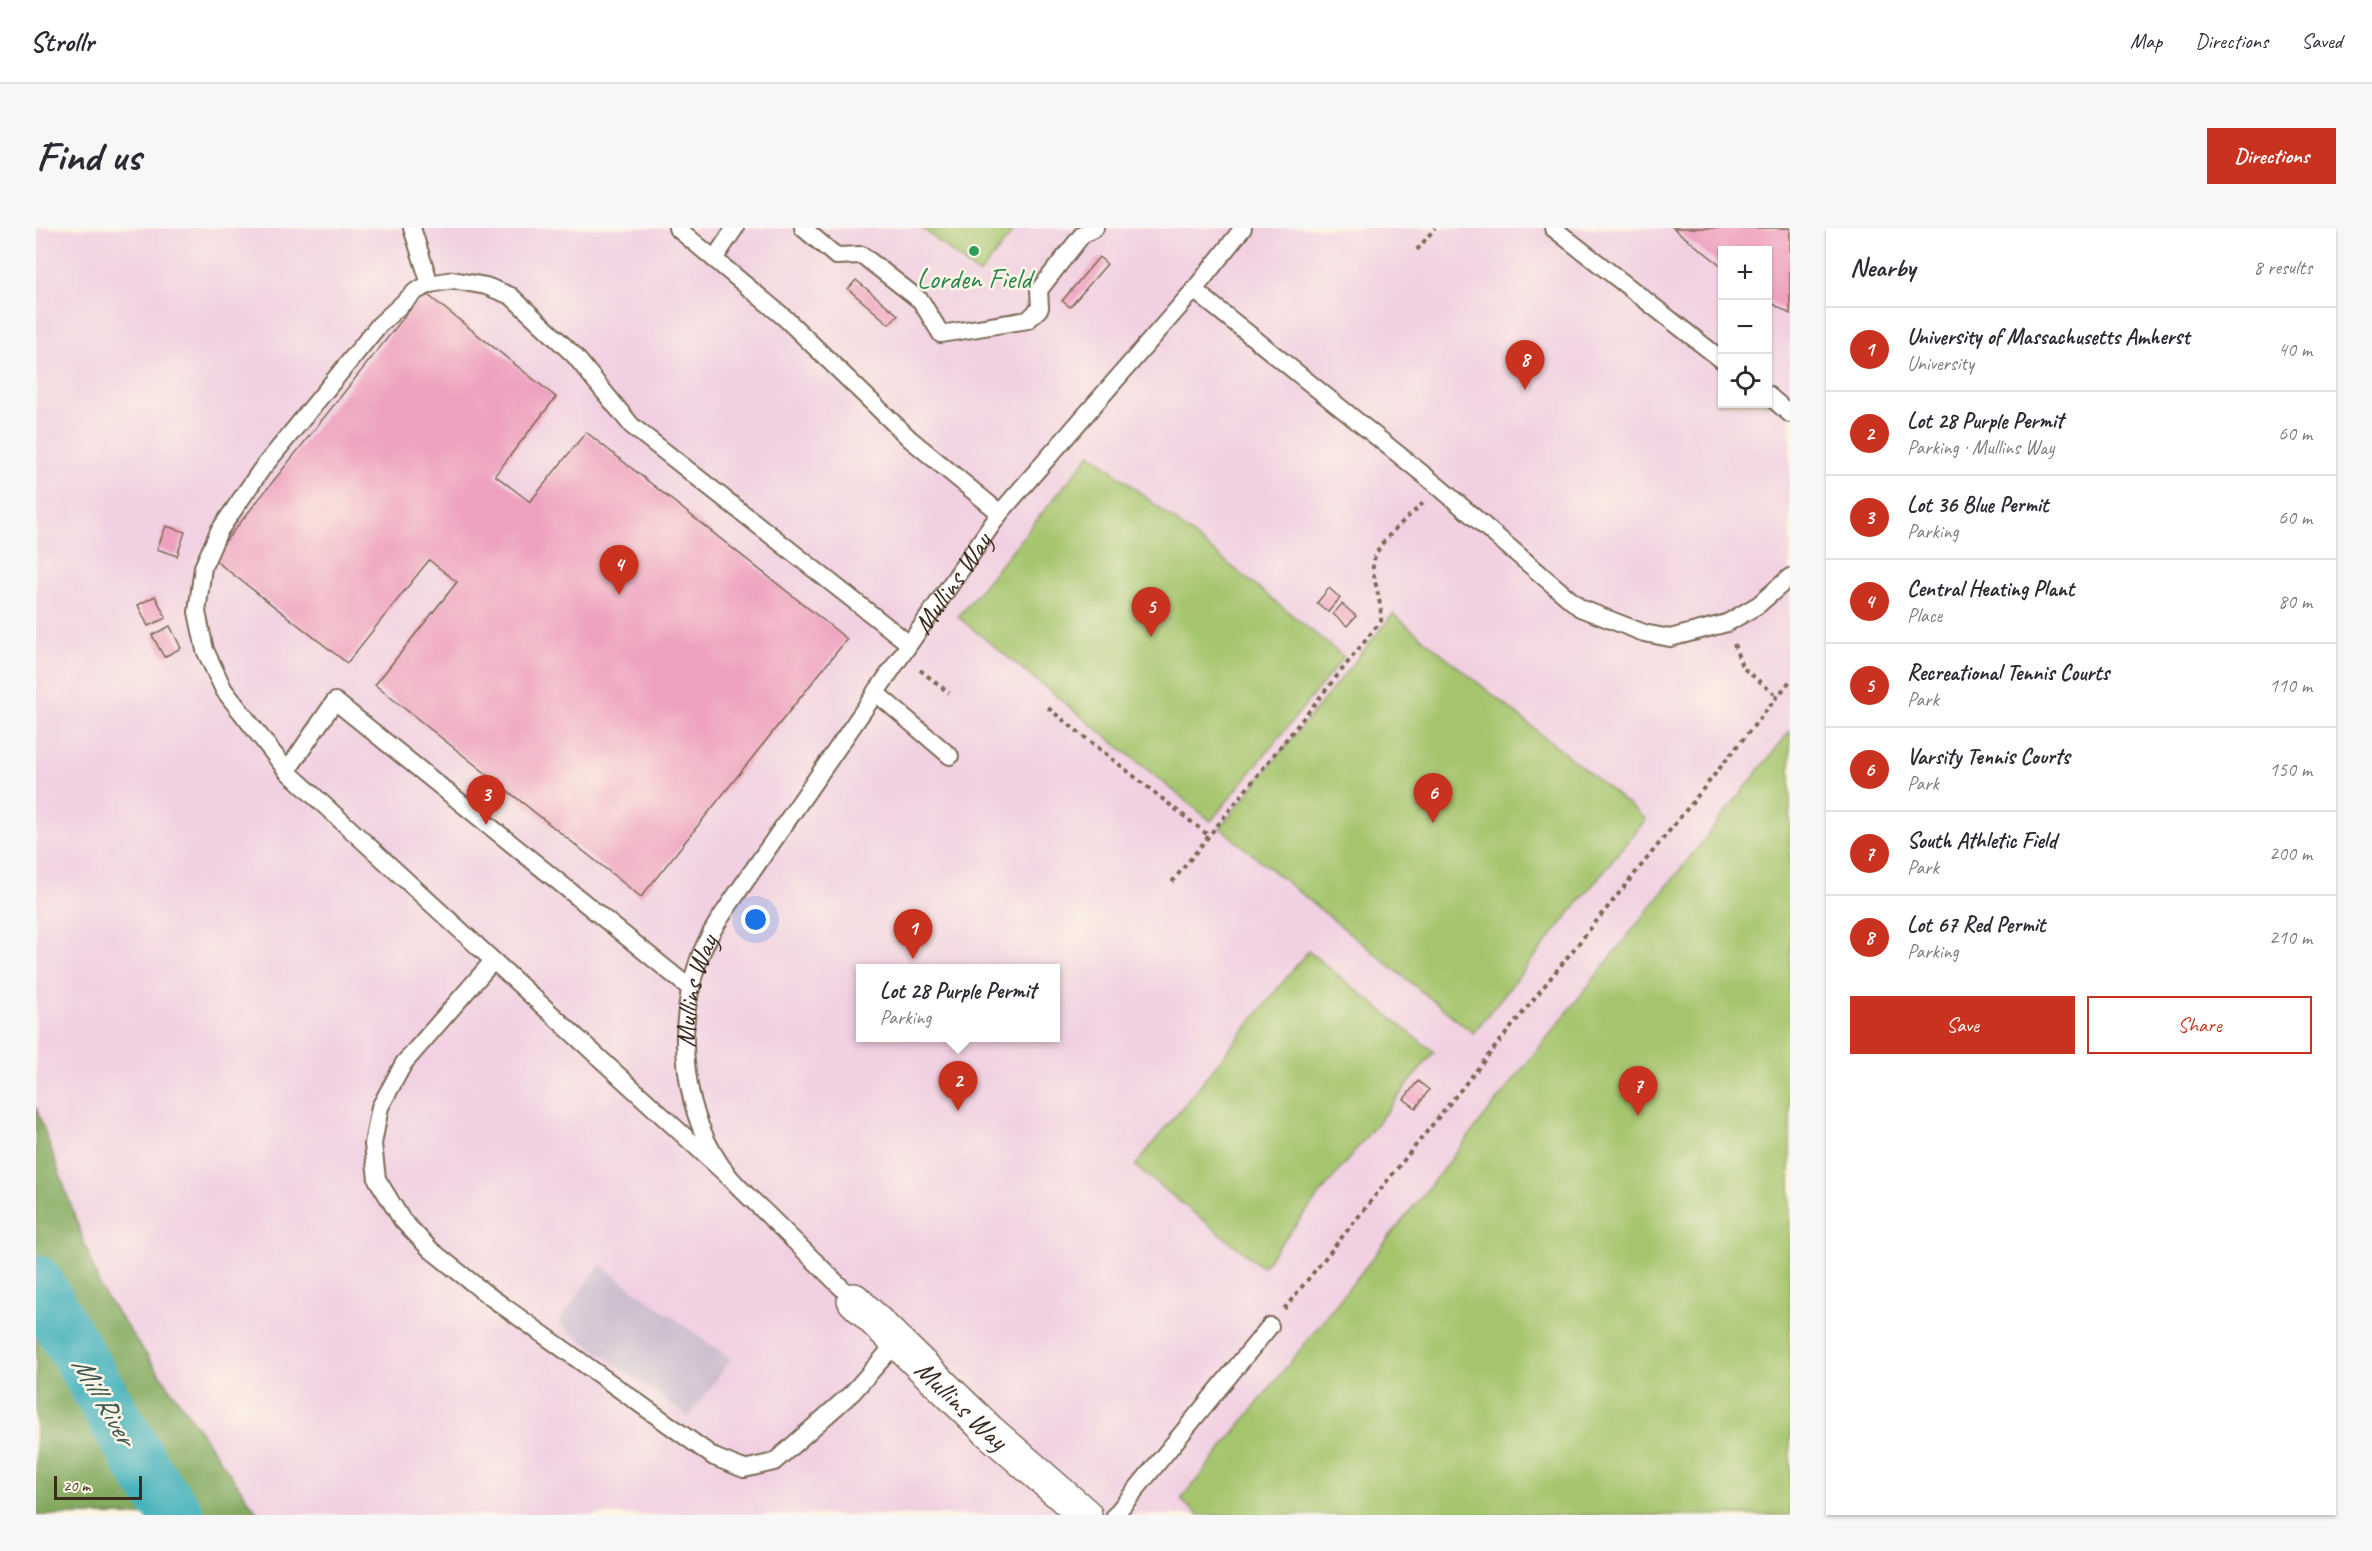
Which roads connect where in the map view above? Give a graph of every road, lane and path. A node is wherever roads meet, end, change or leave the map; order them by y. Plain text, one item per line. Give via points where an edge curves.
1 (412, 228) edge
2 (677, 228) edge
3 (735, 228) edge
4 (803, 228) edge
5 (1095, 228) edge
6 (1243, 228) edge
7 (1435, 228) edge
8 (1553, 228) edge
9 (1417, 250) dead end
10 (714, 258) junction
11 (430, 284) junction
12 (1194, 290) junction
13 (1718, 357) edge
14 (1772, 400) edge
15 (1790, 414) edge
16 (1439, 487) junction
17 (1000, 513) junction
18 (1790, 577) edge
19 (1727, 623) junction
20 (908, 643) junction
21 (915, 665) dead end
22 (1790, 681) edge
23 (875, 692) junction
24 (949, 693) dead end
25 (1776, 695) junction
26 (1048, 708) dead end
27 (950, 756) dead end
28 (287, 771) junction
29 (1208, 836) junction
30 (1172, 882) dead end
31 (493, 961) junction
32 (691, 989) junction
33 (729, 1177) junction
34 (854, 1300) joint
35 (1270, 1326) joint
36 (897, 1342) junction
37 (1085, 1515) edge
38 (1115, 1515) edge

1 - 11 lane
2 - 10 lane
3 - 10 lane
4 - 5 lane via 836,256 862,255 921,301 941,334 1028,320 1040,308 1039,290 1083,235
6 - 12 lane, Mullins Way
7 - 9 path
8 - 13 lane
10 - 17 lane via 785,318 910,439
11 - 20 lane via 453,280 486,285 511,296 574,355 632,426
11 - 28 lane via 402,301 310,408 219,531 202,567 197,612 205,650 224,690
12 - 16 lane
12 - 17 lane, Mullins Way
14 - 15 lane
16 - 19 lane via 1580,608 1633,630 1670,638
16 - 29 path via 1379,548 1373,566 1381,621
17 - 20 lane, Mullins Way
18 - 19 lane via 1758,605
19 - 25 path via 1742,667
20 - 23 lane, Mullins Way
21 - 24 path
22 - 25 path
23 - 27 lane
23 - 32 lane, Mullins Way via 712,932
25 - 35 path
26 - 29 path
28 - 31 lane
28 - 32 lane via 335,701
29 - 30 path
31 - 33 lane
31 - 36 lane via 404,1063 380,1107 373,1144 377,1179 402,1220 431,1250 714,1457 744,1469 774,1462 853,1392
32 - 33 lane, Mullins Way via 685,1031 686,1070 700,1124
33 - 34 lane, Mullins Way
34 - 36 street, Mullins Way
35 - 38 lane
36 - 37 street, Mullins Way via 989,1431

